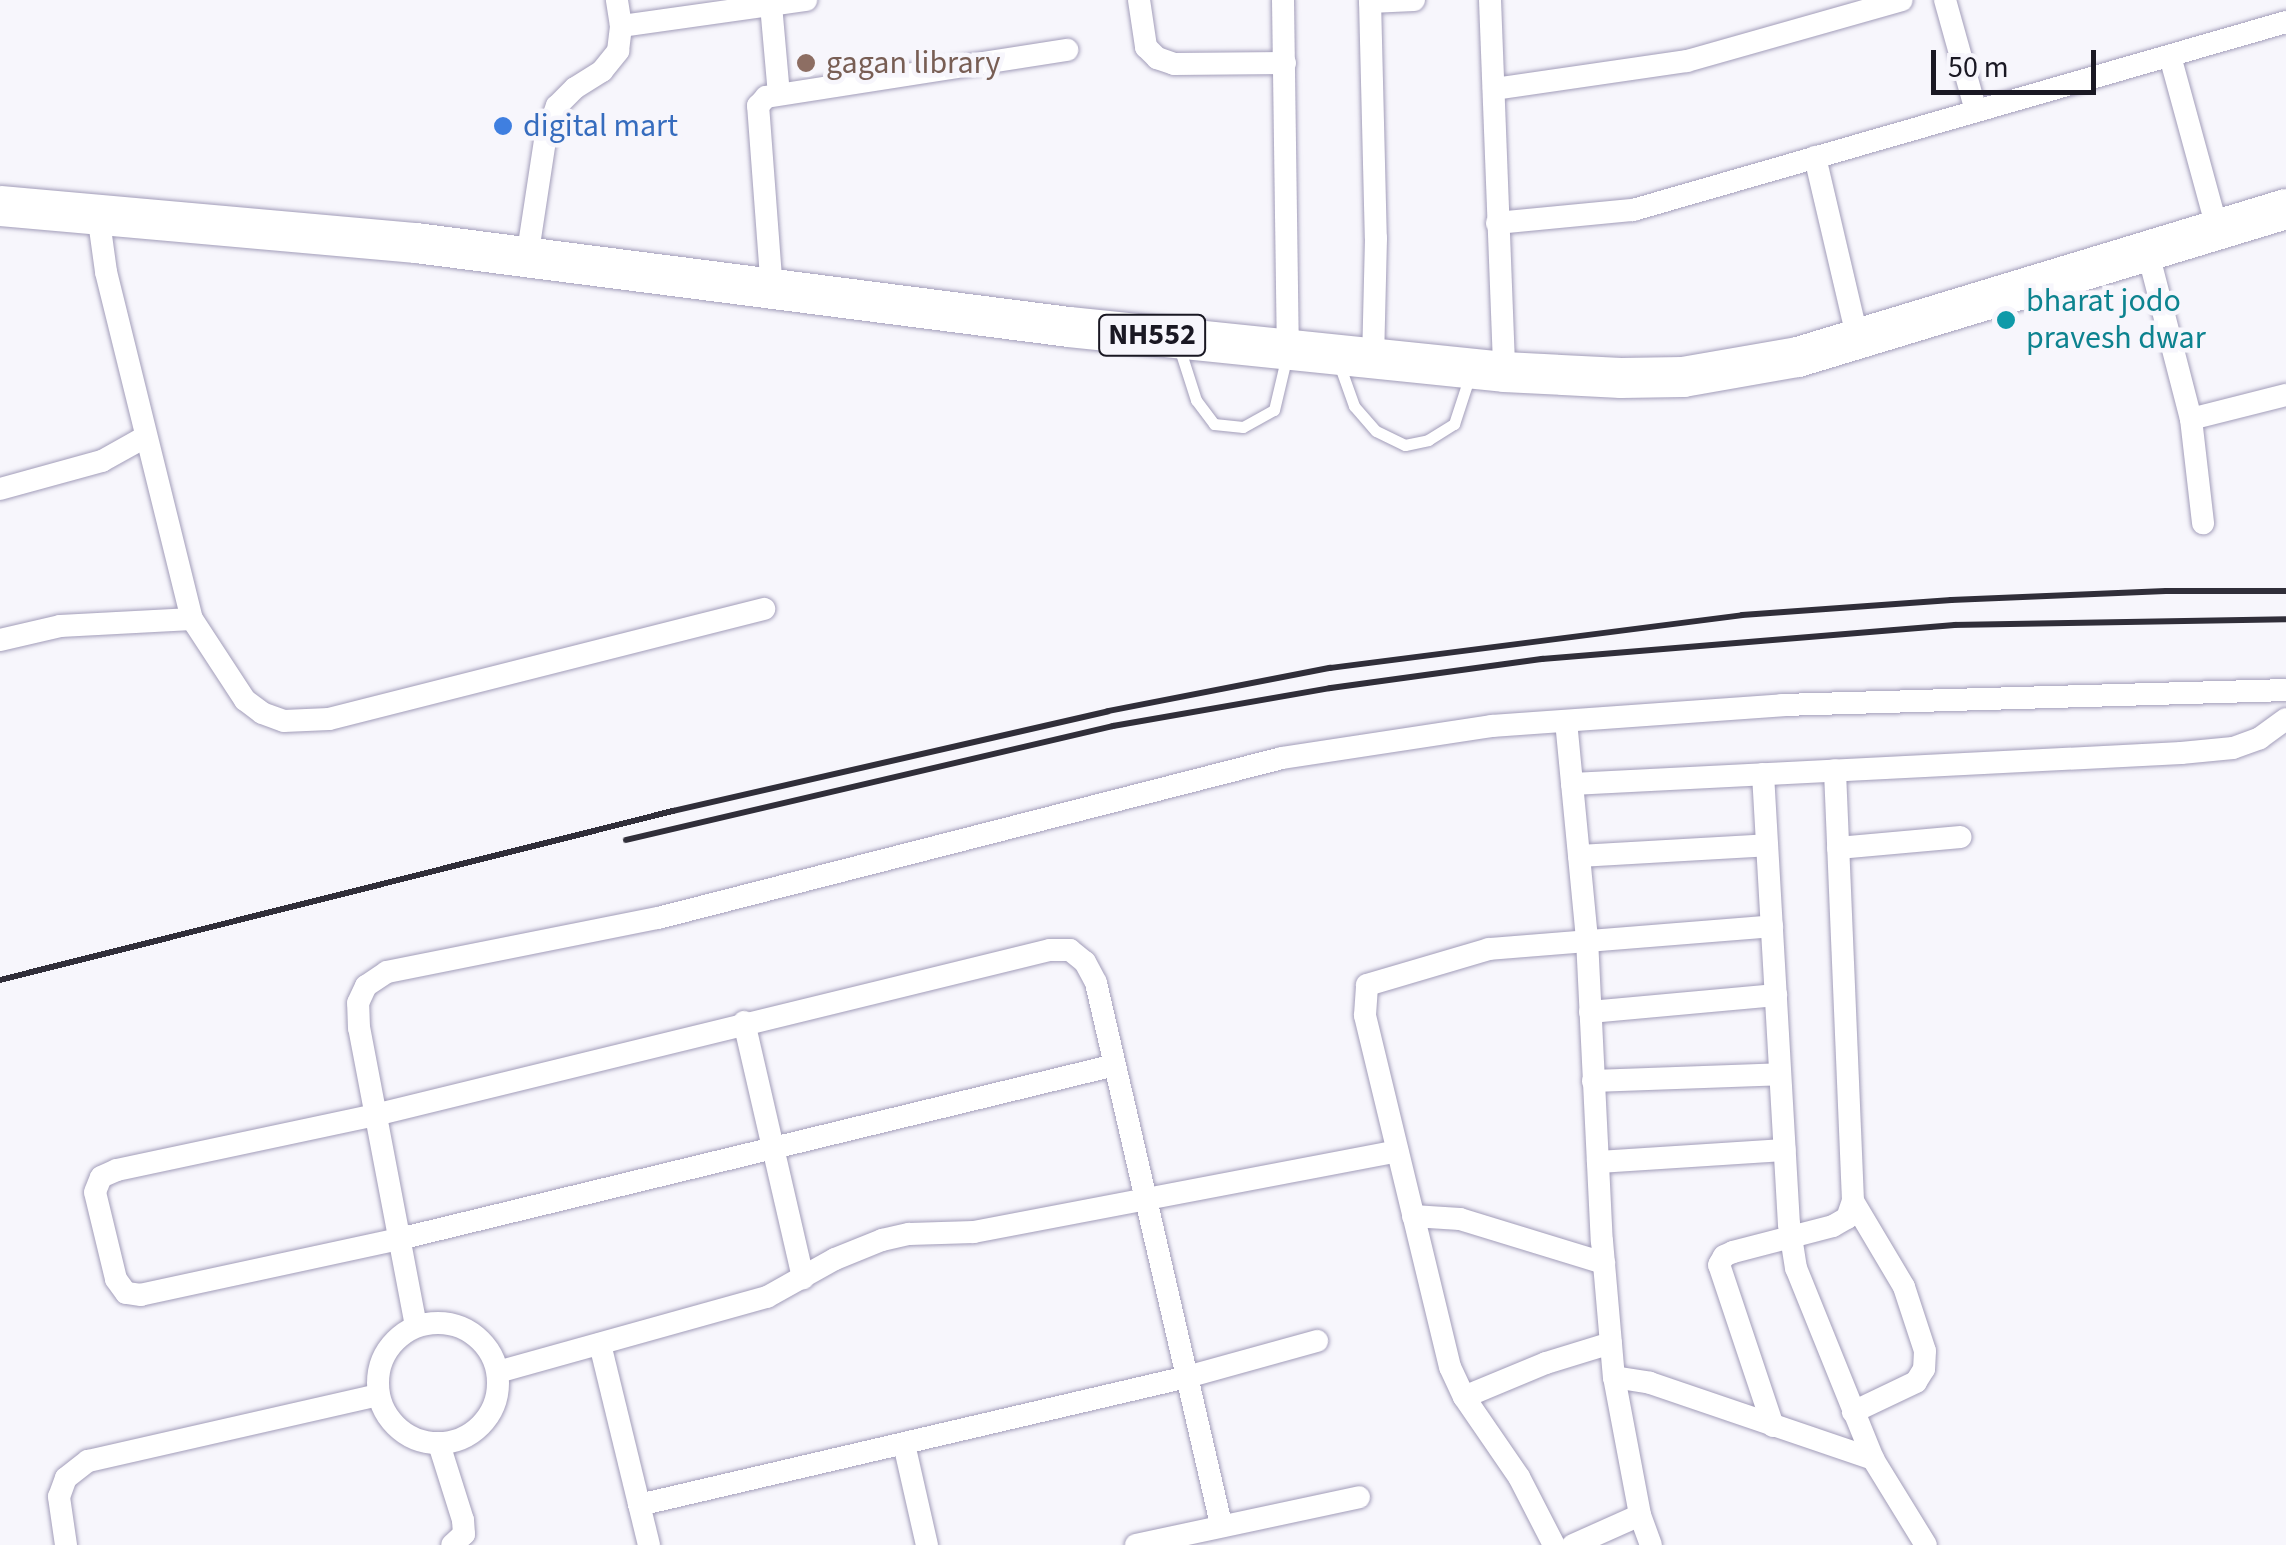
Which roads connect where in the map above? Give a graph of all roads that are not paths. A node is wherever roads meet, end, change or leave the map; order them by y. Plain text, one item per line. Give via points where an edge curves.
1 (616, 0) edge
2 (806, 0) edge
3 (1138, 0) edge
4 (1283, 0) edge
5 (1414, 0) edge
6 (1490, 0) edge
7 (1901, 0) edge
8 (1946, 0) edge
9 (1370, 1) edge
10 (772, 5) junction
11 (2286, 22) edge
12 (621, 26) junction
13 (1067, 50) dead end
14 (2170, 56) junction
15 (1285, 63) junction
16 (1494, 89) junction
17 (779, 94) junction
18 (1976, 111) junction
19 (1815, 158) junction
20 (0, 206) edge
21 (2286, 209) edge
22 (98, 214) junction
23 (1497, 223) junction
24 (2218, 231) junction
25 (2148, 253) junction
26 (527, 258) junction
27 (772, 291) junction
28 (1176, 338) junction
29 (1858, 340) junction
30 (1288, 348) junction
31 (1354, 355) junction
32 (1488, 370) junction
33 (2286, 394) edge
34 (2190, 418) junction
35 (145, 437) junction
36 (0, 489) edge
37 (2203, 523) dead end
38 (764, 609) dead end
39 (192, 619) junction
40 (0, 640) edge
41 (2286, 690) edge
42 (2286, 718) edge
43 (1566, 721) junction
44 (1835, 770) junction
45 (1763, 774) junction
46 (1572, 784) junction
47 (1961, 837) dead end
48 (1767, 845) junction
49 (1838, 848) junction
50 (1579, 856) junction
51 (1772, 926) junction
52 (1587, 939) junction
53 (1776, 996) junction
54 (1590, 1012) junction
55 (744, 1022) junction
56 (1115, 1064) junction
57 (1780, 1074) junction
58 (1593, 1081) junction
59 (376, 1115) junction
60 (774, 1148) junction
61 (1785, 1150) junction
62 (1396, 1152) junction
63 (1598, 1162) junction
64 (1145, 1199) junction
65 (1853, 1201) junction
66 (1412, 1216) junction
67 (399, 1240) junction
68 (1792, 1240) junction
69 (1604, 1263) junction
70 (803, 1278) junction
71 (416, 1326) junction
72 (1317, 1342) dead end
73 (1611, 1343) junction
74 (600, 1344) junction
75 (498, 1372) junction
76 (1187, 1377) junction
77 (1614, 1378) junction
78 (378, 1395) junction
79 (1464, 1397) junction
80 (1853, 1412) junction
81 (1773, 1426) junction
82 (439, 1444) junction
83 (904, 1444) junction
84 (1873, 1458) junction
85 (1358, 1497) dead end
86 (639, 1505) junction
87 (1640, 1516) junction
88 (1221, 1524) junction
89 (66, 1545) edge
90 (452, 1545) edge
91 (649, 1545) edge
92 (927, 1545) edge
93 (1136, 1545) edge
94 (1554, 1545) edge
95 (1573, 1545) edge
96 (1651, 1545) edge
97 (1926, 1545) edge

1 - 12 street
2 - 10 street
3 - 15 street via 1146,47 1157,58 1174,64
4 - 15 street
5 - 9 street
6 - 16 street
7 - 16 street via 1687,61
8 - 18 street
9 - 31 street via 1376,238
10 - 12 street
10 - 17 street
11 - 14 street
12 - 26 street via 618,51 602,72 558,106
13 - 17 street
14 - 18 street
14 - 24 street
15 - 30 street
16 - 23 street
17 - 27 street via 758,106
18 - 19 street
19 - 23 street via 1633,210
19 - 29 street
20 - 22 highway, NH552
21 - 24 highway, NH552
22 - 26 highway, NH552
22 - 35 street
23 - 32 street
24 - 25 highway, NH552
25 - 29 highway, NH552
25 - 34 street
26 - 27 highway, NH552
27 - 28 highway, NH552
28 - 30 highway, NH552
28 - 30 lane via 1196,400 1214,424 1243,427 1274,410
29 - 32 highway, NH552 via 1683,377
30 - 31 highway, NH552
31 - 32 highway, NH552
31 - 32 lane via 1354,406 1376,432 1405,445 1454,424
33 - 34 street
34 - 37 street
35 - 36 street via 102,461
35 - 39 street
38 - 39 street via 329,719 284,721 245,700
39 - 40 street via 60,626
41 - 43 street via 1782,705
42 - 44 street via 2233,748
43 - 46 street
43 - 59 street via 1282,758 658,918 387,972 366,986 358,1003
44 - 45 street
44 - 49 street
45 - 46 street
45 - 48 street
46 - 50 street
47 - 49 street
48 - 50 street
48 - 51 street
49 - 65 street
50 - 52 street
51 - 52 street
51 - 53 street
52 - 54 street
52 - 62 street via 1488,949 1367,984 1365,1015
53 - 54 street
53 - 57 street
54 - 58 street
55 - 56 street via 1070,950 1096,983
55 - 59 street
55 - 60 street
56 - 60 street
56 - 64 street
57 - 58 street
57 - 61 street
58 - 63 street
59 - 67 street
59 - 67 street via 118,1170 101,1176 94,1192 116,1278 126,1293
60 - 67 street
60 - 70 street
61 - 63 street
61 - 68 street
62 - 64 street
62 - 66 street
63 - 69 street
64 - 70 street via 974,1232 909,1234
64 - 76 street
65 - 68 street via 1847,1218
65 - 80 street via 1904,1287 1925,1352 1916,1382
66 - 69 street via 1460,1219
66 - 79 street via 1450,1368
67 - 71 street
68 - 80 street via 1814,1319
68 - 81 street via 1734,1252 1719,1264
69 - 73 street
70 - 74 street via 767,1298
71 - 75 street via 468,1330
71 - 78 street via 385,1354
72 - 76 street
73 - 77 street
73 - 79 street
74 - 75 street
74 - 86 street
75 - 82 street via 492,1414 460,1440
76 - 83 street
76 - 88 street
77 - 81 street via 1650,1383
77 - 87 street
78 - 82 street via 400,1431
78 - 89 street via 88,1461 66,1478 59,1497
79 - 94 street via 1499,1443
80 - 84 street
81 - 84 street
82 - 90 street via 463,1520 464,1534
83 - 86 street
83 - 92 street
84 - 97 street
85 - 88 street
86 - 91 street
87 - 95 street
87 - 96 street
88 - 93 street

